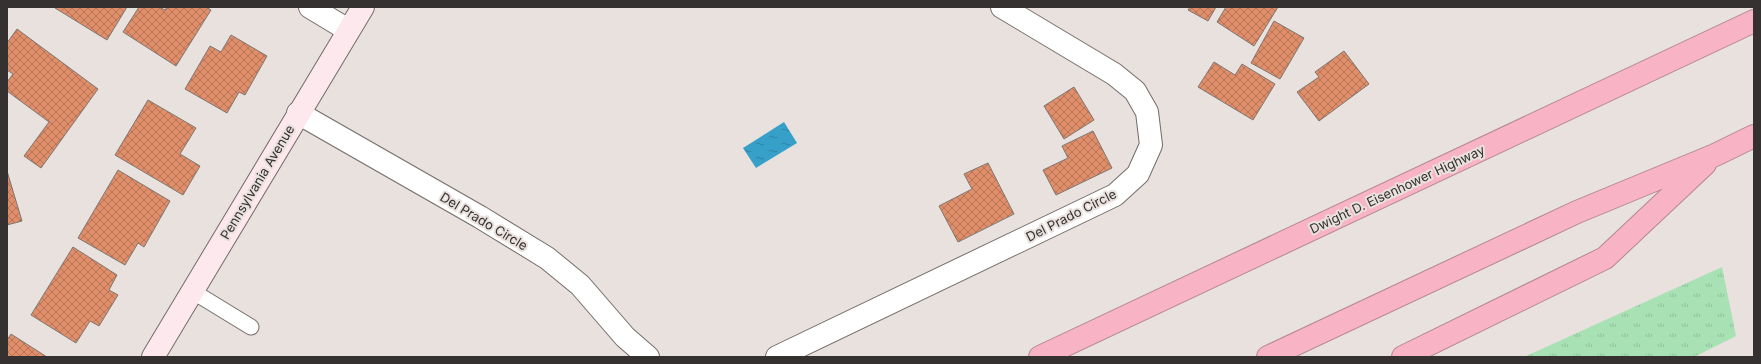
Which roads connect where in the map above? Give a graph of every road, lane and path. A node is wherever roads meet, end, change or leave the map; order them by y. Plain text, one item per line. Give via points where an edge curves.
1 (310, 7) edge
2 (363, 7) edge
3 (1002, 7) edge
4 (1754, 21) edge
5 (348, 30) junction
6 (298, 113) junction
7 (1754, 136) edge
8 (1715, 155) junction
9 (192, 291) junction
10 (251, 327) dead end
11 (153, 357) edge
12 (648, 357) edge
13 (777, 357) edge
14 (1040, 357) edge
15 (1268, 357) edge
16 (1403, 357) edge

1 - 5 street
2 - 5 street, Pennsylvania Avenue
3 - 13 street, Del Prado Circle via 1114,74 1135,91 1147,112 1150,145 1138,174 1115,195
4 - 14 highway, Dwight D. Eisenhower Highway
5 - 6 street, Pennsylvania Avenue
6 - 9 street, Pennsylvania Avenue
6 - 12 street, Del Prado Circle via 547,258 580,284 625,337
7 - 8 highway
8 - 15 highway via 1577,212
8 - 16 highway via 1606,258
9 - 10 lane
9 - 11 street, Pennsylvania Avenue

